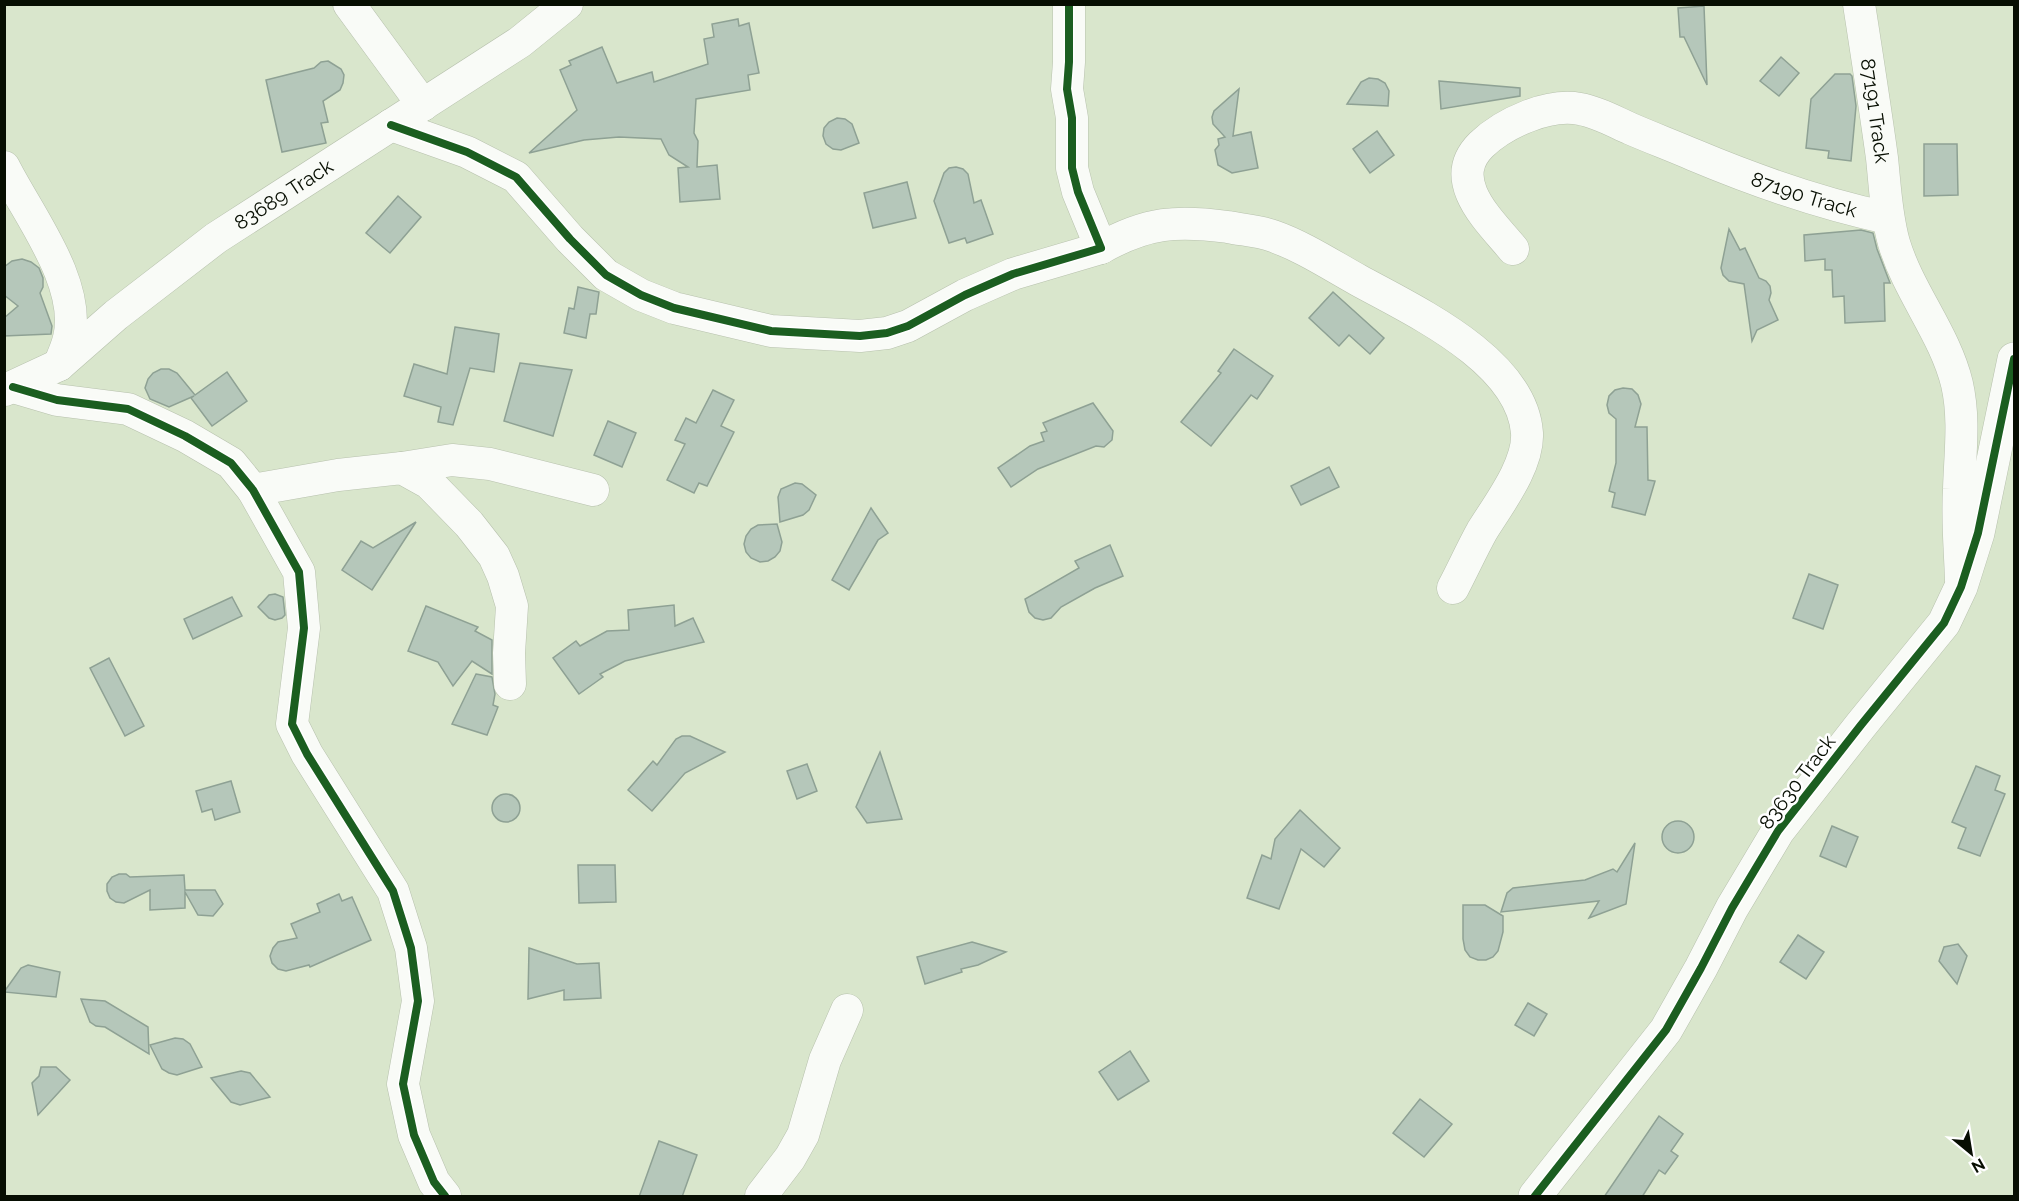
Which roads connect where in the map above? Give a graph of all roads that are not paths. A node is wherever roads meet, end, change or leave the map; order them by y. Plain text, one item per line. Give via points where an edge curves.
1 (349, 4) edge
2 (567, 4) edge
3 (1069, 4) edge
4 (1859, 4) edge
5 (423, 105) junction
6 (391, 125) junction
7 (4, 167) edge
8 (1888, 218) junction
9 (1101, 248) junction
10 (1513, 249) dead end
11 (2014, 358) edge
12 (59, 365) junction
13 (9, 388) edge
14 (402, 468) junction
15 (252, 490) junction
16 (593, 490) dead end
17 (1962, 587) junction
18 (1453, 588) dead end
19 (510, 684) dead end
20 (847, 1010) dead end
21 (445, 1197) edge
22 (761, 1197) edge
23 (1536, 1197) edge

1 - 5 street
2 - 5 street, 83689 Track via 519,42
3 - 9 street via 1067,89 1072,118 1072,168
4 - 8 street, 87191 Track
5 - 6 street, 83689 Track
6 - 9 street via 467,152 516,177 606,275 641,295 674,308 771,331 860,336 887,333 1013,274
6 - 12 street, 83689 Track via 216,238 116,315
7 - 12 street via 61,274 70,308 70,338
8 - 10 street, 87190 Track via 1827,204 1705,160 1608,118 1580,109 1554,109 1511,123 1473,153 1468,175 1470,192
8 - 17 street via 1903,268 1949,359 1957,384 1962,433 1958,509
9 - 18 street via 1127,233 1172,223 1207,224 1273,236 1434,322 1487,363 1519,402 1527,436 1508,491
11 - 17 street, 83630 Track via 1978,533
12 - 13 street, 83689 Track
13 - 15 street via 57,400 128,409 231,463
14 - 15 street
14 - 16 street via 452,460 490,464
14 - 19 street via 429,483 494,556 512,606
15 - 21 street via 299,572 304,628 292,724 393,891 411,948 418,1001 403,1084 414,1135 434,1182
17 - 23 street, 83630 Track via 1944,623 1778,831 1666,1030
20 - 22 street via 825,1060 803,1135

